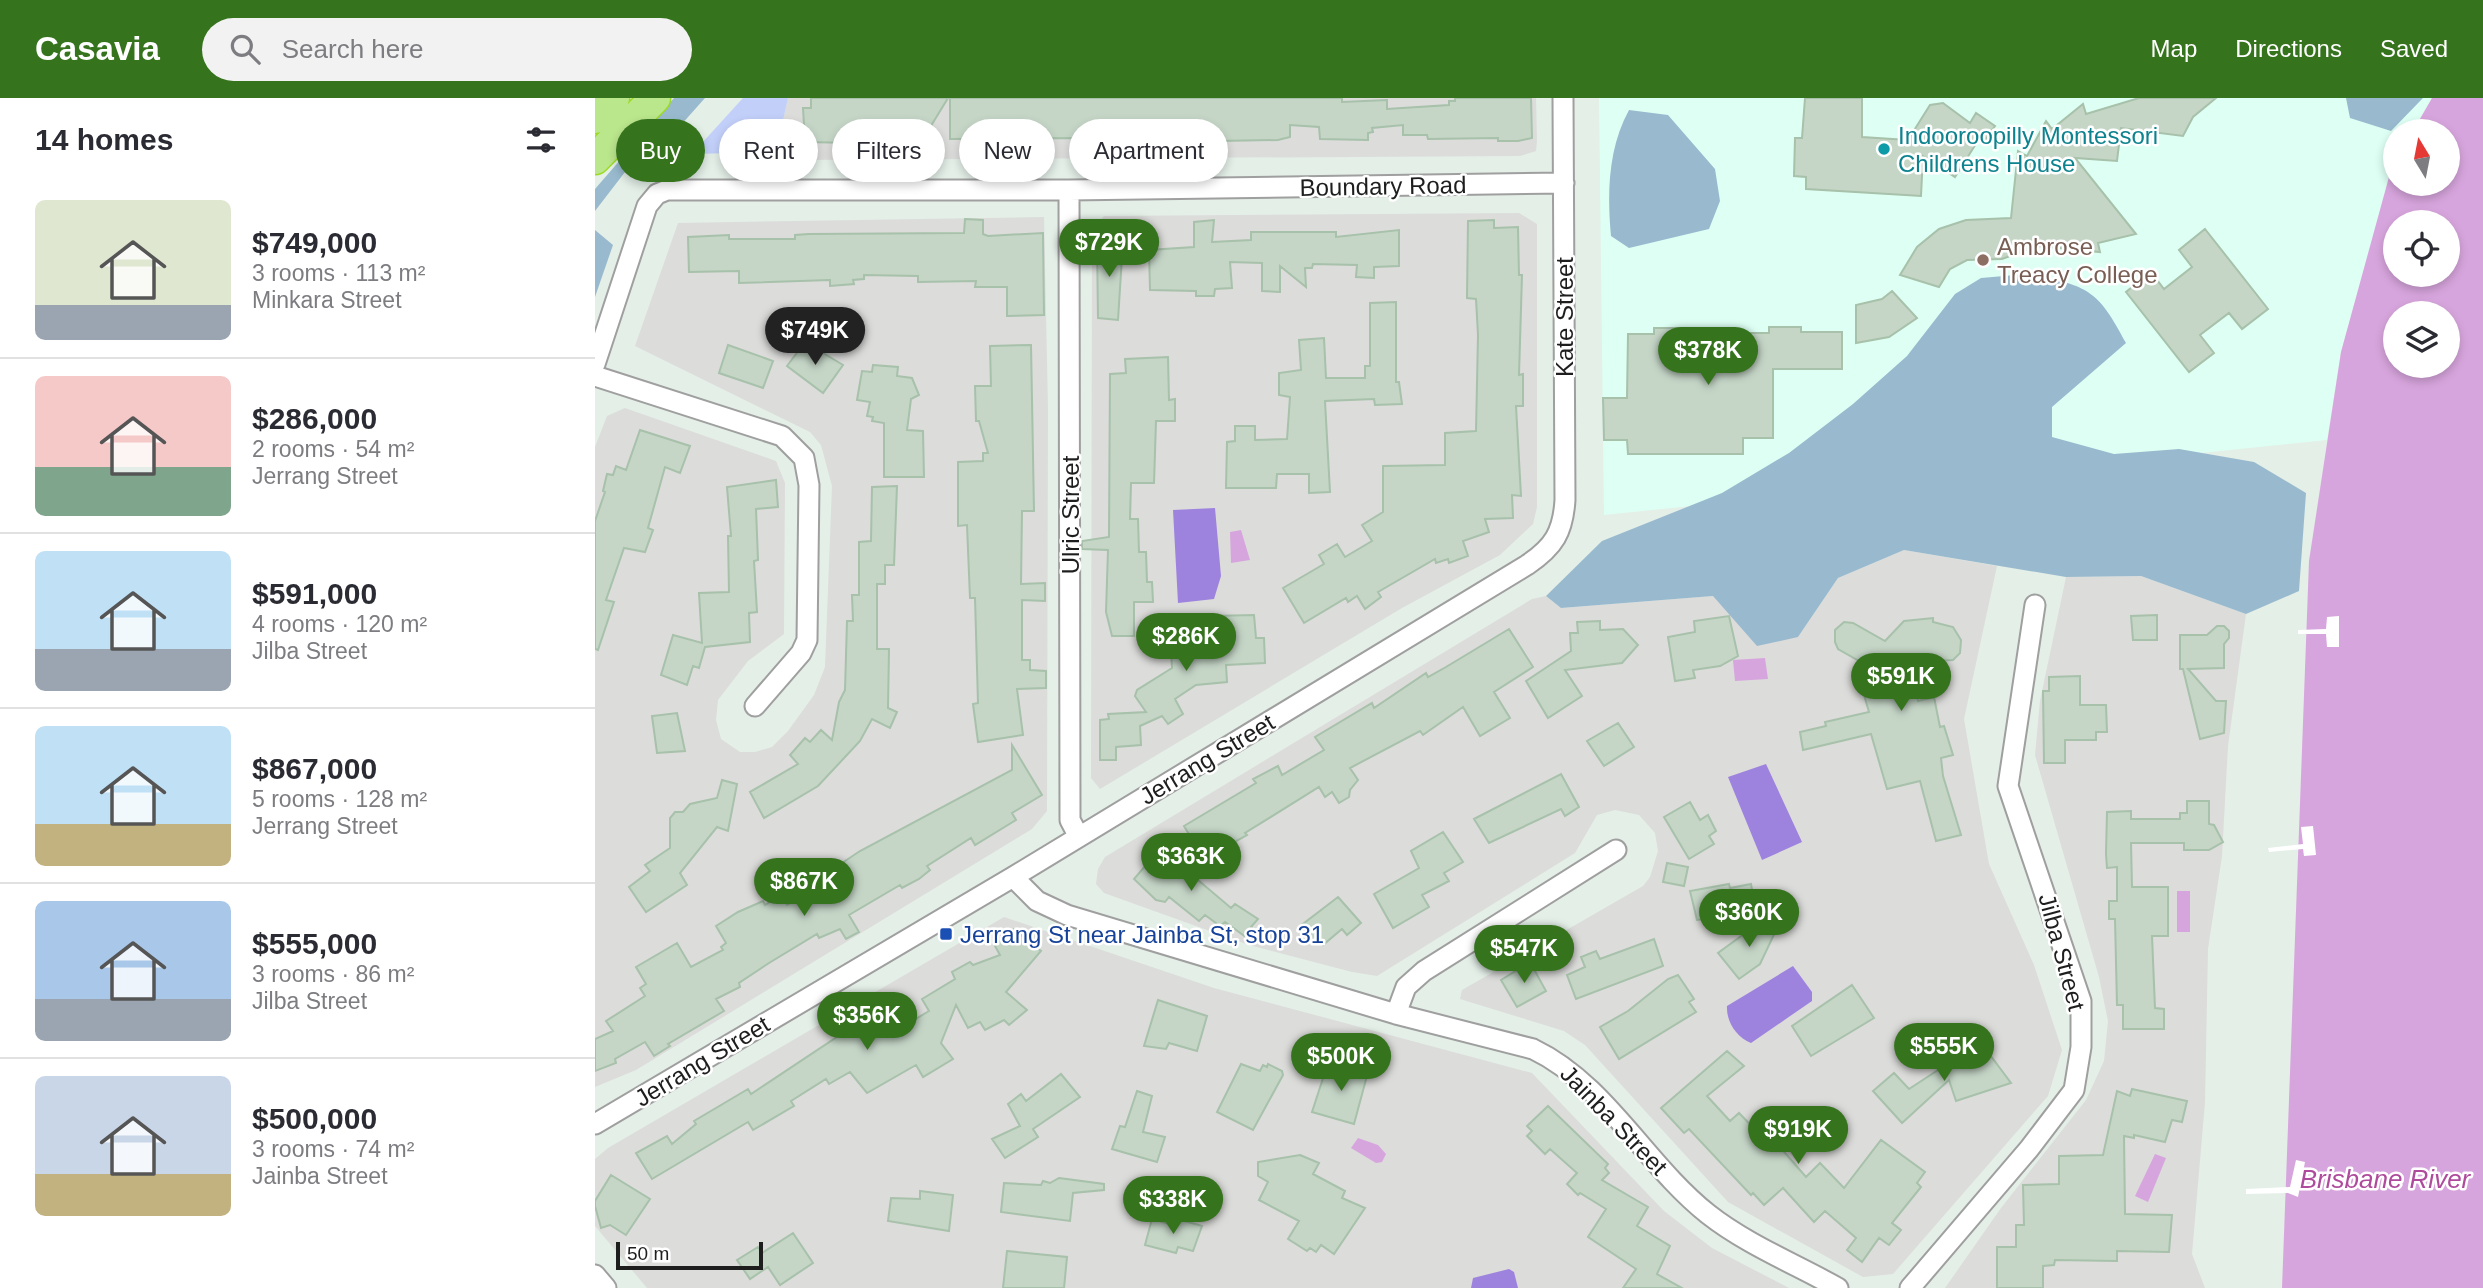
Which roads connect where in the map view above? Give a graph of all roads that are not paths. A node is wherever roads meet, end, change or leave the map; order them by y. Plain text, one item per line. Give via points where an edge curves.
1 (614, 98) edge
2 (655, 98) edge
3 (1563, 98) edge
4 (595, 118) edge
5 (595, 159) edge
6 (1564, 183) junction
7 (1069, 190) junction
8 (595, 364) edge
9 (595, 376) edge
10 (1558, 536) joint
11 (2035, 606) dead end
12 (755, 706) dead end
13 (1079, 837) junction
14 (1616, 850) dead end
15 (1013, 877) junction
16 (1396, 1014) junction
17 (595, 1124) edge
18 (595, 1275) edge
19 (606, 1288) edge
20 (1838, 1288) edge
21 (1910, 1288) edge

1 - 4 highway
2 - 5 highway
3 - 6 street, Kate Street
6 - 7 street, Boundary Road
6 - 10 street, Kate Street via 1565,500
7 - 8 street, Boundary Road via 679,190 657,194 647,206
7 - 13 street, Ulric Street via 1070,820
9 - 12 street via 782,436 804,458 809,485 807,640
10 - 13 street, Jerrang Street via 1527,565
11 - 21 street, Jilba Street via 2008,786 2081,1001 2081,1047 2074,1090
13 - 15 street, Jerrang Street
14 - 16 street via 1424,971 1406,987
15 - 16 street, Jainba Street via 1037,901 1067,915
15 - 17 street, Jerrang Street
16 - 20 street, Jainba Street via 1533,1049 1559,1063 1707,1213
18 - 19 street

